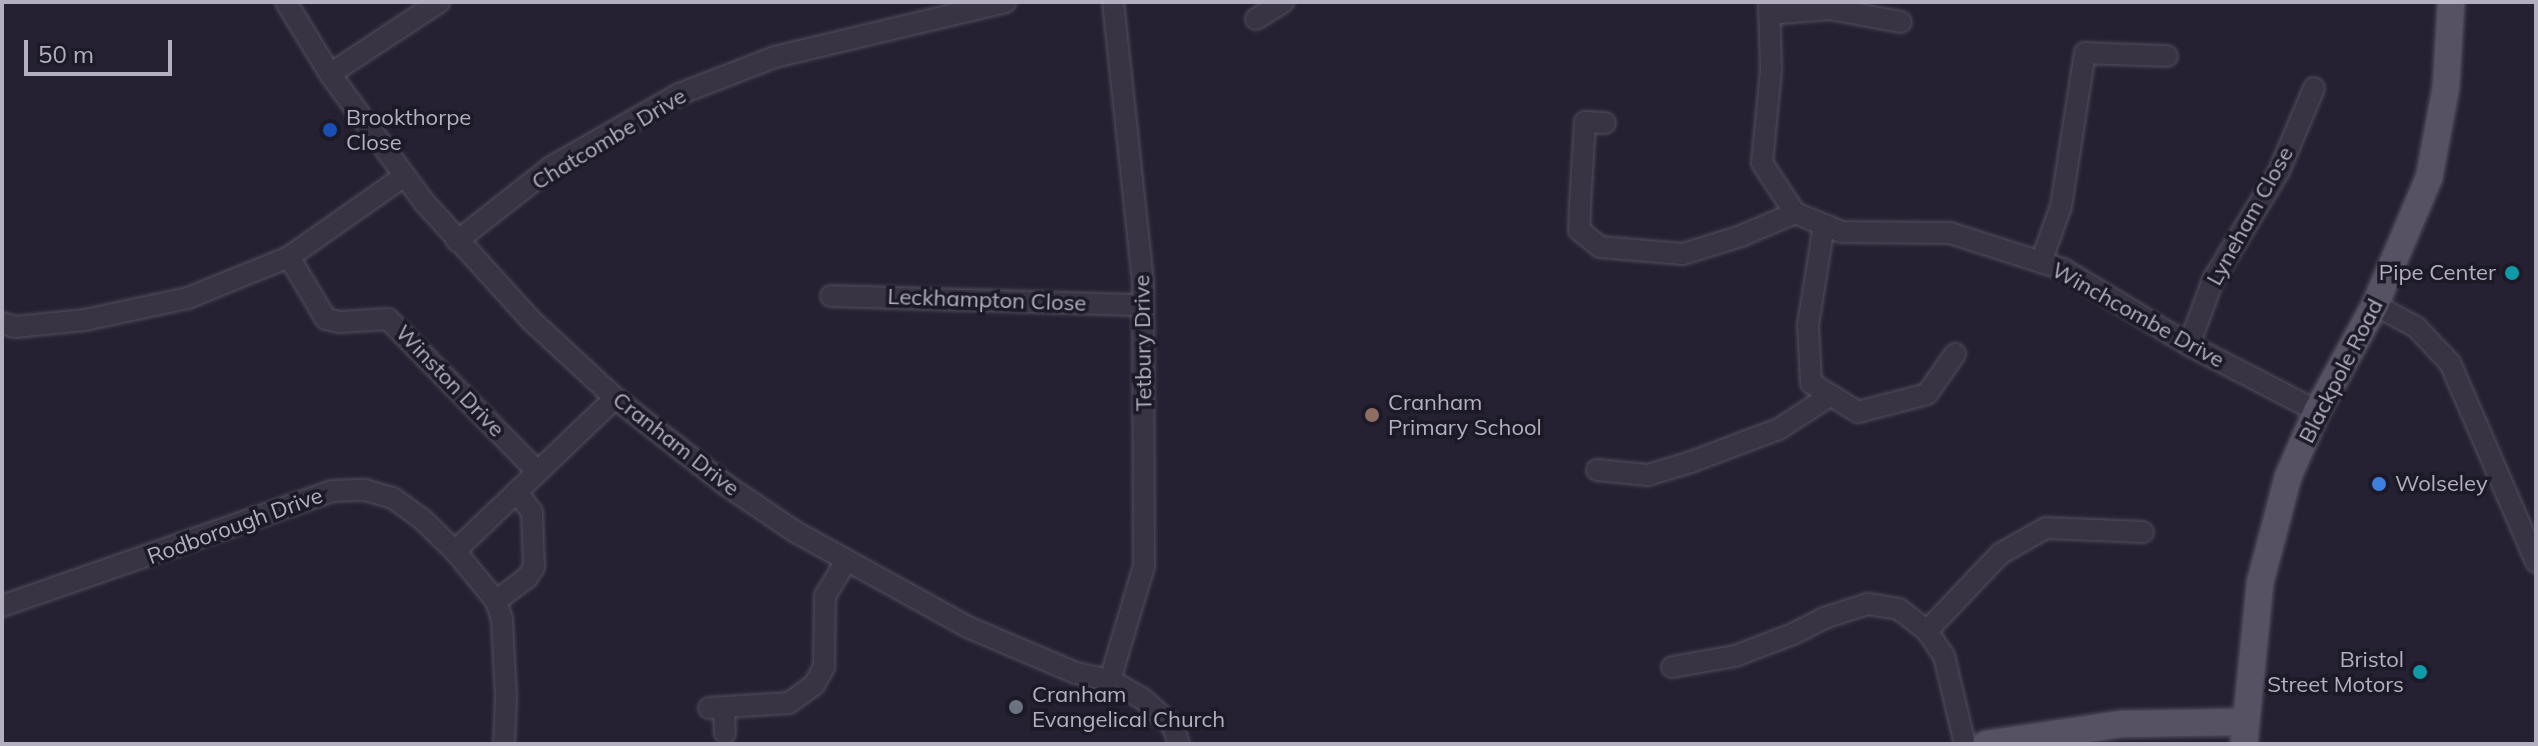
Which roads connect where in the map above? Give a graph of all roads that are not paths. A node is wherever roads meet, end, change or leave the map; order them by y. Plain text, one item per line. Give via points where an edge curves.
1 (286, 2) edge
2 (439, 2) edge
3 (1006, 2) edge
4 (1113, 2) edge
5 (1283, 2) edge
6 (2451, 2) edge
7 (1769, 8) edge
8 (1256, 19) dead end
9 (1901, 22) dead end
10 (2167, 56) dead end
11 (330, 74) junction
12 (2314, 88) dead end
13 (1605, 123) dead end
14 (403, 177) junction
15 (1795, 213) junction
16 (1824, 225) junction
17 (457, 241) junction
18 (289, 257) junction
19 (2041, 262) junction
20 (831, 296) dead end
21 (1143, 305) junction
22 (2375, 305) junction
23 (2, 323) edge
24 (2189, 345) junction
25 (1955, 354) dead end
26 (1831, 395) junction
27 (615, 398) junction
28 (2317, 411) junction
29 (1597, 470) dead end
30 (538, 472) junction
31 (517, 492) junction
32 (2529, 526) edge
33 (2143, 532) dead end
34 (455, 551) junction
35 (846, 561) junction
36 (2536, 562) edge
37 (496, 601) junction
38 (2, 606) edge
39 (1927, 631) junction
40 (1672, 667) dead end
41 (1110, 680) junction
42 (725, 733) dead end
43 (2244, 733) edge
44 (504, 744) edge
45 (1179, 744) edge
46 (1965, 744) edge
47 (1986, 744) edge

1 - 11 street, Cranham Drive
2 - 11 street
3 - 17 street, Chatcombe Drive via 775,57 679,94 551,167
4 - 21 street, Tetbury Drive
5 - 8 street
6 - 22 main road, Blackpole Road via 2446,87 2429,178
7 - 9 street via 1830,9
7 - 15 street via 1771,70 1762,163
10 - 19 street via 2085,53 2061,206
11 - 14 street, Cranham Drive
12 - 24 street, Lyneham Close via 2279,171 2213,280
13 - 15 street via 1585,122 1579,230 1600,247 1683,254
14 - 17 street, Cranham Drive
14 - 18 street
15 - 16 street, Winchcombe Drive
16 - 19 street, Winchcombe Drive via 1842,232 1950,233
16 - 26 street via 1808,325 1811,383
17 - 27 street, Cranham Drive
18 - 23 street via 188,298 85,320 15,327
18 - 30 street, Winston Drive via 326,319 388,319
19 - 24 street, Winchcombe Drive via 2063,269
20 - 21 street, Leckhampton Close
21 - 41 street, Tetbury Drive via 1144,566
22 - 28 main road, Blackpole Road
22 - 32 street via 2416,327 2450,363
24 - 28 street, Winchcombe Drive
25 - 26 street via 1927,394 1858,412
26 - 29 street via 1779,429 1691,462 1648,475
27 - 30 street
27 - 35 street, Cranham Drive via 726,485
28 - 43 main road, Blackpole Road via 2288,477 2260,583
30 - 31 street
31 - 34 street
31 - 37 street via 532,512 534,567
32 - 36 street
33 - 39 street via 2046,528 2000,554
34 - 37 street, Rodborough Drive
34 - 38 street, Rodborough Drive via 393,498 365,490 332,491
35 - 41 street, Cranham Drive via 970,628 1076,673
35 - 42 street via 825,596 824,667 814,685 789,703 717,708
37 - 44 street via 502,619
39 - 40 street via 1899,609 1868,604 1735,656
39 - 46 street via 1944,656
41 - 45 street, Cranham Drive via 1173,726
43 - 47 main road via 2121,724

